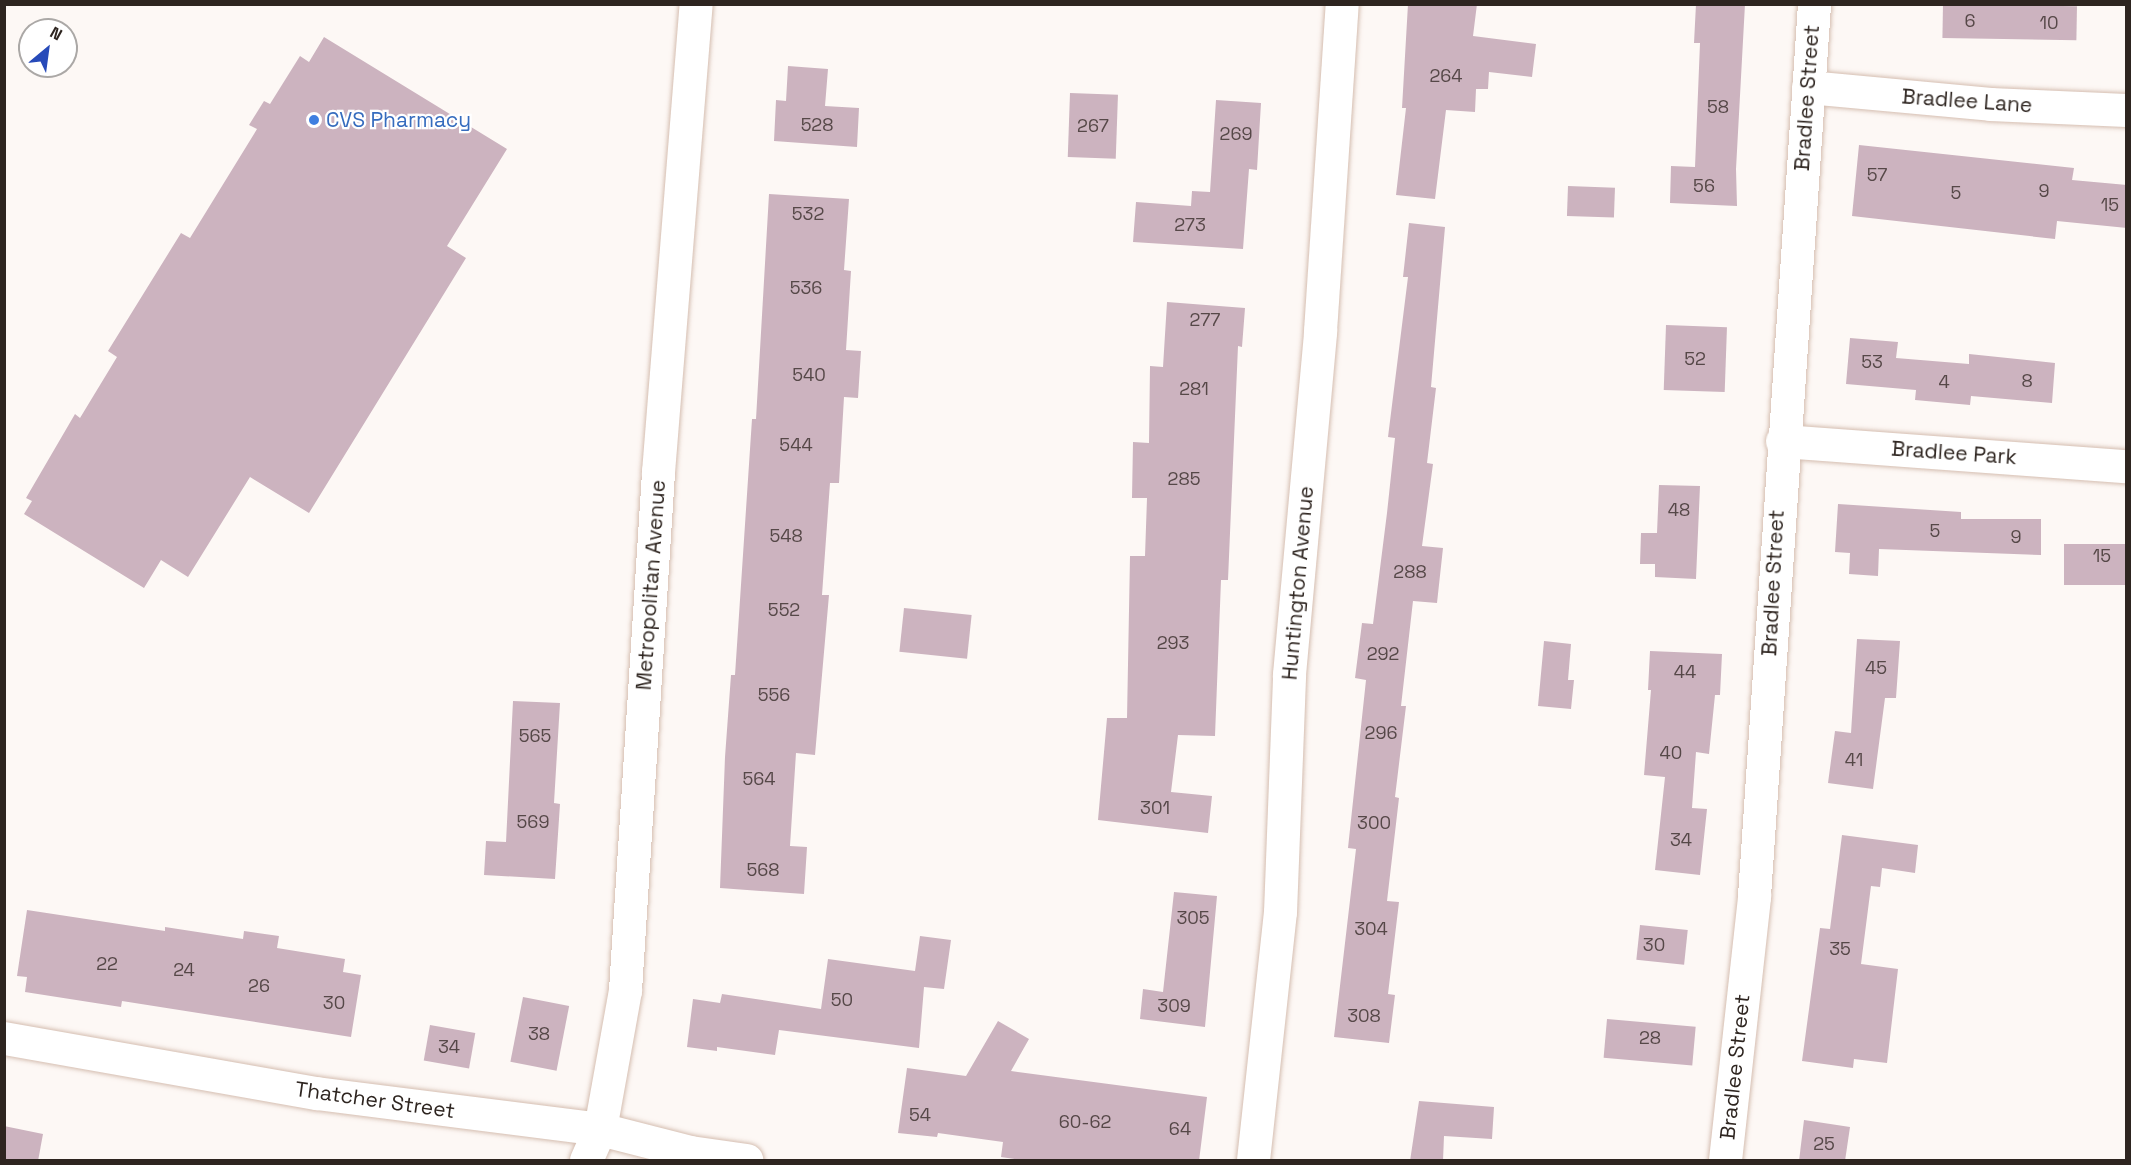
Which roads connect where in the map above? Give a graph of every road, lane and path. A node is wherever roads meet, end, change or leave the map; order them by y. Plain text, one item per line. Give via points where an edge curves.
1 (696, 4) edge
2 (1342, 4) edge
3 (1814, 4) edge
4 (1808, 87) junction
5 (2127, 110) edge
6 (1782, 441) junction
7 (2127, 466) edge
8 (4, 1038) edge
9 (600, 1129) junction
10 (586, 1161) edge
11 (746, 1161) edge
12 (1252, 1161) edge
13 (1725, 1161) edge

1 - 9 street, Metropolitan Avenue via 658,472 625,990
2 - 12 street, Huntington Avenue via 1320,331 1289,674 1280,912
3 - 4 street, Bradlee Street
4 - 5 street, Bradlee Lane via 1990,104
4 - 6 street, Bradlee Street
6 - 7 street, Bradlee Park
6 - 13 street, Bradlee Street via 1754,896
8 - 9 street, Thatcher Street via 316,1093
9 - 10 street, Metropolitan Avenue
9 - 11 street, Thatcher Street via 690,1152

